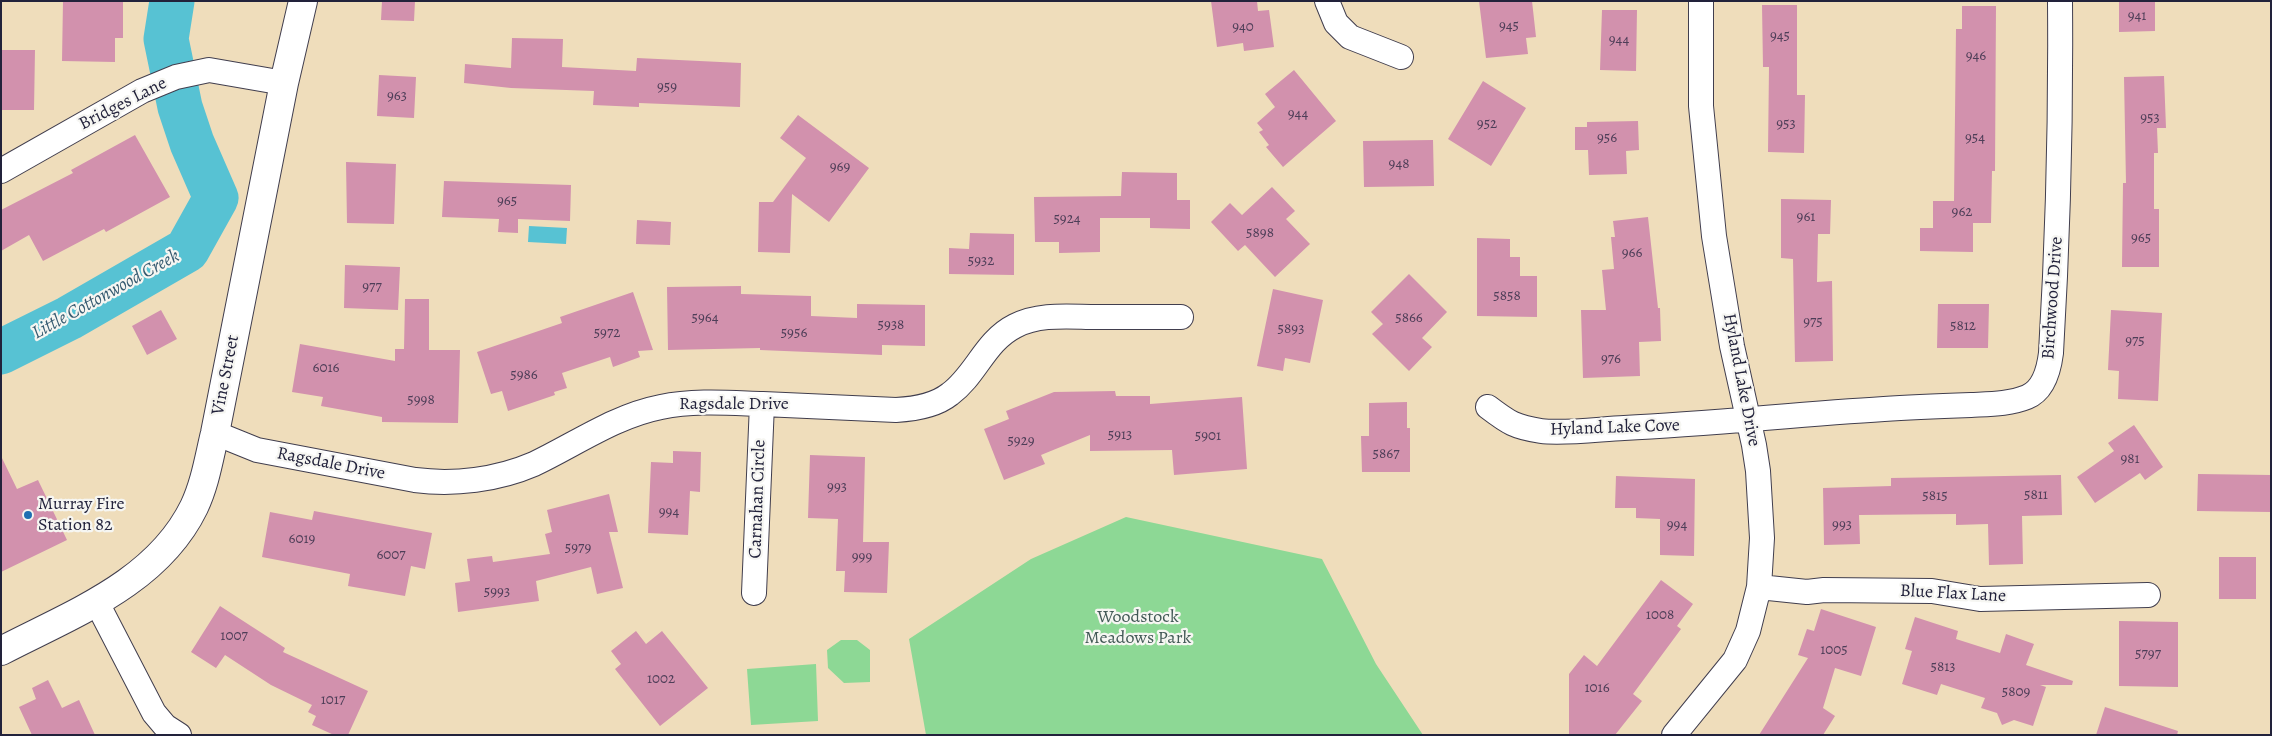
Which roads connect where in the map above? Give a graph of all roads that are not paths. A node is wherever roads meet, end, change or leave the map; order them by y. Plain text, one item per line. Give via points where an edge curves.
1 (302, 1) edge
2 (1327, 1) edge
3 (1700, 1) edge
4 (2060, 1) edge
5 (1401, 57) dead end
6 (284, 83) junction
7 (1, 171) edge
8 (1181, 316) dead end
9 (762, 404) junction
10 (1488, 407) dead end
11 (1749, 419) junction
12 (215, 433) junction
13 (1759, 587) junction
14 (754, 593) dead end
15 (2148, 595) dead end
16 (96, 601) junction
17 (1, 651) edge
18 (179, 735) edge
19 (1674, 735) edge

1 - 6 street, Vine Street
2 - 5 street via 1336,23 1350,37
3 - 11 street, Hyland Lake Drive via 1700,106 1714,236 1732,346
4 - 11 street, Birchwood Drive via 2057,248 2049,370 2038,389 2020,400 1991,404 1886,408
6 - 7 street, Bridges Lane via 218,70 196,71 154,84
6 - 12 street, Vine Street
8 - 9 street, Ragsdale Drive via 1050,318 1026,322 994,342 950,394 918,408 896,410
9 - 12 street, Ragsdale Drive via 699,403 660,407 620,420 514,471 452,482 415,480 257,450
9 - 14 street, Carnahan Circle
10 - 11 street, Hyland Lake Cove via 1512,425 1544,432
11 - 13 street, Hyland Lake Drive via 1762,538
12 - 16 street, Vine Street via 200,492 179,532 135,578
13 - 15 street, Blue Flax Lane via 1807,592 1932,591 1980,599
13 - 19 street, Hyland Lake Drive via 1748,631 1735,660
16 - 17 street, Vine Street
16 - 18 street via 154,713

